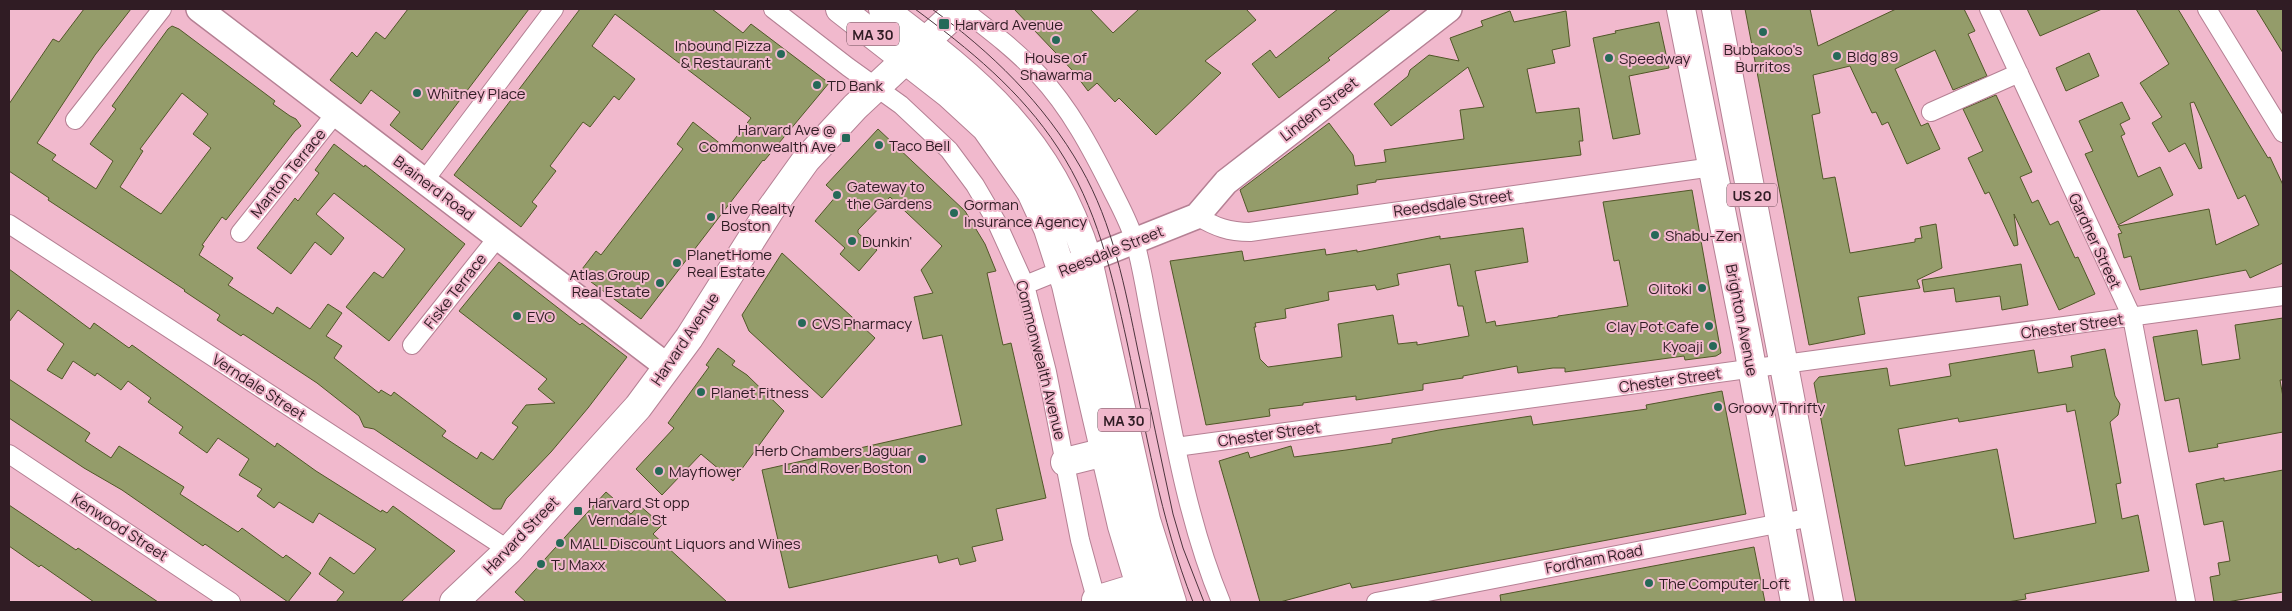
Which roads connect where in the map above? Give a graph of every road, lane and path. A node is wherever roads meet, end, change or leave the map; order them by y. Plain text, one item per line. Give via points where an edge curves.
1 (162, 9) edge
2 (554, 9) edge
3 (773, 9) edge
4 (840, 9) edge
5 (883, 9) edge
6 (961, 9) edge
7 (1449, 9) edge
8 (1681, 9) edge
9 (1716, 9) edge
10 (1989, 9) edge
11 (2207, 9) edge
12 (201, 10) edge
13 (926, 41) junction
14 (906, 59) junction
15 (2018, 73) junction
16 (876, 86) junction
17 (1931, 112) dead end
18 (336, 113) junction
19 (75, 120) dead end
20 (2283, 133) edge
21 (1713, 167) junction
22 (424, 181) junction
23 (1196, 216) junction
24 (9, 224) edge
25 (240, 233) dead end
26 (498, 237) junction
27 (1135, 241) junction
28 (1088, 260) junction
29 (1062, 270) junction
30 (1025, 285) junction
31 (2283, 296) edge
32 (2132, 317) junction
33 (412, 346) dead end
34 (1784, 366) junction
35 (668, 367) junction
36 (1752, 369) junction
37 (1176, 447) junction
38 (1105, 452) junction
39 (9, 454) edge
40 (1065, 462) junction
41 (586, 466) joint
42 (1812, 517) junction
43 (1780, 524) junction
44 (509, 550) junction
45 (1155, 593) edge
46 (1097, 601) edge
47 (230, 602) edge
48 (454, 602) edge
49 (1221, 602) edge
50 (1376, 602) edge
51 (1795, 602) edge
52 (1829, 602) edge
53 (2186, 602) edge

1 - 19 street
2 - 22 street
3 - 16 street, Commonwealth Avenue
4 - 14 main road, MA 30
5 - 13 main road, MA 30
6 - 13 main road, Harvard Avenue
6 - 27 street via 1039,75 1068,113 1099,165
7 - 23 street, Linden Street via 1226,182
8 - 21 main road, Brighton Avenue / US 20
9 - 34 main road, US 20
10 - 15 street, Gardner Street
11 - 20 street
12 - 18 street, Brainerd Road
13 - 14 main road, Harvard Avenue
13 - 28 main road, MA 30 via 992,97 1022,131 1049,170 1075,223
14 - 16 main road, Harvard Avenue
14 - 29 main road, MA 30 via 986,128 1012,163 1031,192
15 - 17 street
15 - 32 street, Gardner Street
16 - 30 street, Commonwealth Avenue via 949,150 996,221
16 - 35 main road, Harvard Avenue via 806,160
18 - 22 street, Brainerd Road
18 - 25 street, Manton Terrace
21 - 23 street, Reedsdale Street via 1250,232 1215,228
21 - 36 main road, Brighton Avenue / US 20
22 - 26 street, Brainerd Road
23 - 27 street, Reesdale Street
24 - 44 street, Verndale Street
26 - 33 street, Fiske Terrace
26 - 35 street, Brainerd Road
27 - 28 street, Reesdale Street
27 - 37 street
28 - 29 street, Reesdale Street
28 - 45 main road, MA 30 via 1144,512
29 - 30 street, Reesdale Street
29 - 38 main road, MA 30
30 - 40 street, Commonwealth Avenue
31 - 32 street, Chester Street
32 - 34 street, Chester Street
32 - 53 street, Gardner Street
34 - 36 street, Chester Street
34 - 42 main road, US 20
35 - 41 main road, Harvard Avenue
36 - 37 street, Chester Street
36 - 43 main road, Brighton Avenue / US 20
37 - 49 street via 1199,539
38 - 40 main road
38 - 45 main road, MA 30 via 1128,550
39 - 47 street, Kenwood Street
40 - 46 street, Commonwealth Avenue via 1080,540
41 - 44 main road, Harvard Street
42 - 43 street, Fordham Road
42 - 52 main road, US 20
43 - 50 street, Fordham Road
43 - 51 main road, Brighton Avenue / US 20
44 - 48 main road, Harvard Street
45 - 46 main road

